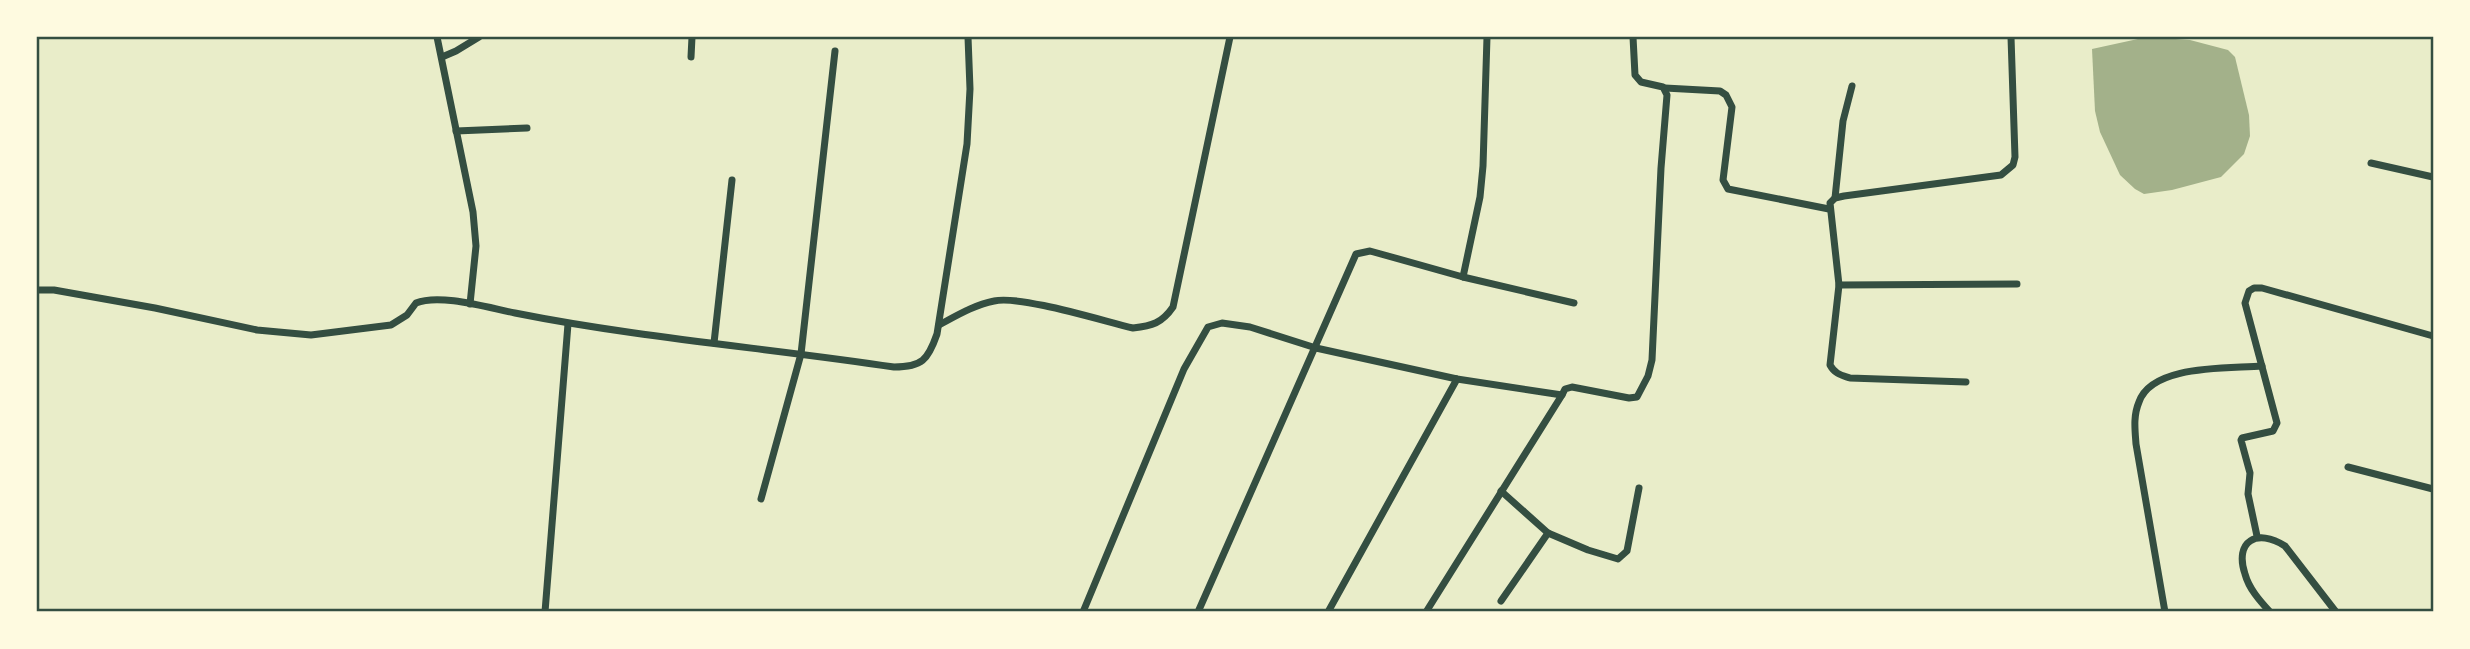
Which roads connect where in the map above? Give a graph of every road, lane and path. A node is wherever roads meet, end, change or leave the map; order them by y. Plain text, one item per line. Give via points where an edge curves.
1 (437, 37) edge
2 (479, 37) edge
3 (692, 37) edge
4 (968, 37) edge
5 (1230, 37) edge
6 (1487, 37) edge
7 (1633, 37) edge
8 (2011, 37) edge
9 (835, 51) dead end
10 (442, 57) junction
11 (691, 57) dead end
12 (1852, 86) dead end
13 (1665, 88) junction
14 (527, 128) dead end
15 (456, 131) junction
16 (2371, 163) dead end
17 (2433, 177) edge
18 (732, 180) dead end
19 (1835, 198) junction
20 (1829, 208) junction
21 (1463, 277) junction
22 (2017, 284) dead end
23 (1839, 285) junction
24 (37, 290) edge
25 (1574, 303) dead end
26 (470, 304) junction
27 (568, 324) junction
28 (939, 325) junction
29 (2433, 336) edge
30 (715, 343) junction
31 (1316, 348) junction
32 (801, 354) junction
33 (2262, 366) junction
34 (1457, 379) junction
35 (1966, 382) dead end
36 (1562, 395) junction
37 (2348, 467) dead end
38 (1639, 488) dead end
39 (2433, 489) edge
40 (1501, 491) junction
41 (761, 499) dead end
42 (1548, 533) junction
43 (2258, 536) junction
44 (1501, 601) dead end
45 (545, 612) edge
46 (1083, 612) edge
47 (1198, 612) edge
48 (1328, 612) edge
49 (1426, 612) edge
50 (2165, 612) edge
51 (2270, 612) edge
52 (2336, 612) edge

1 - 10 street
2 - 10 street
3 - 11 street
4 - 28 street via 967,144
5 - 28 street via 1172,307 1165,319 1133,328 1021,301 997,300
6 - 21 street via 1480,198
7 - 13 street via 1637,78
8 - 19 street via 2015,157 2009,170 2001,175
9 - 32 street
10 - 15 street
12 - 19 street via 1843,121
13 - 20 street via 1720,91 1730,101 1723,180 1728,189
13 - 36 street via 1654,344 1648,376 1633,398 1572,387
14 - 15 street
15 - 26 street via 476,246
16 - 17 street
18 - 30 street
19 - 20 street
20 - 23 street
21 - 25 street
21 - 31 street via 1370,250 1360,252 1353,257
22 - 23 street
23 - 35 street via 1830,365 1838,375
24 - 26 street via 257,330 311,335 391,325 423,300
26 - 27 street
27 - 30 street
27 - 45 street
28 - 32 street via 926,359 908,367
29 - 33 street via 2254,288 2245,303
30 - 32 street
31 - 34 street
31 - 46 street via 1250,327 1222,323 1208,327 1184,369
31 - 47 street
32 - 41 street
33 - 43 street via 2276,428 2241,440
33 - 50 street via 2177,373 2159,380 2139,401 2136,444
34 - 36 street
34 - 48 street
36 - 40 street
37 - 39 street
38 - 42 street via 1622,557 1613,558
40 - 42 street
40 - 49 street
42 - 44 street
43 - 51 street via 2246,547 2244,573
43 - 52 street via 2285,546

